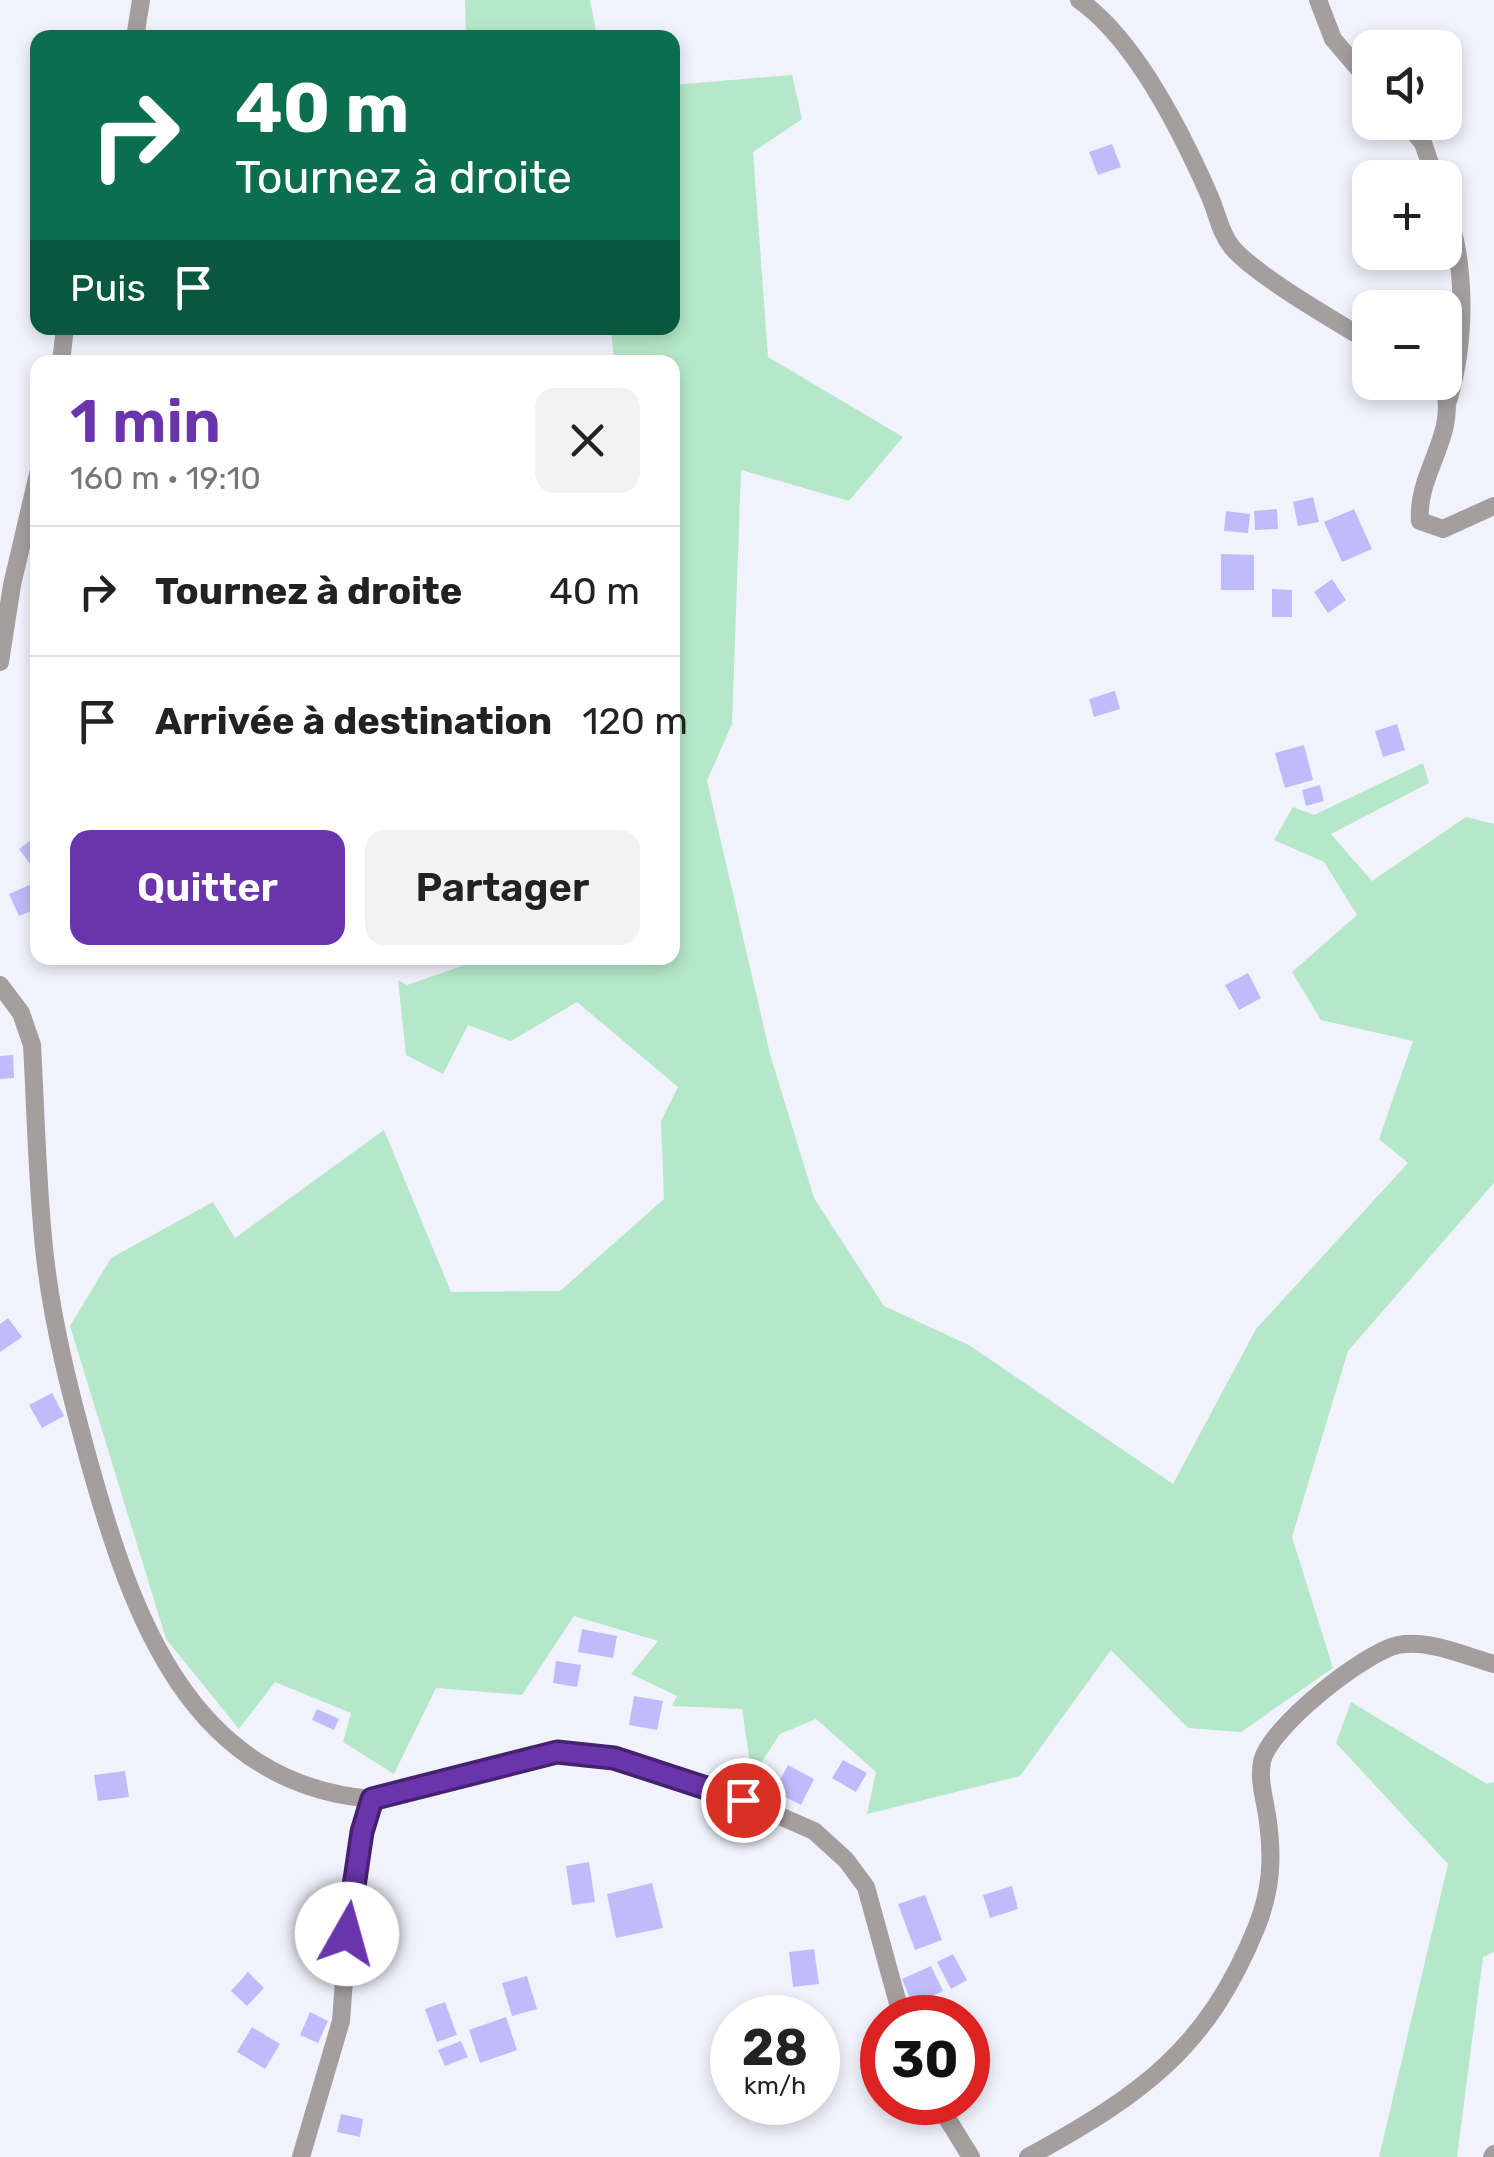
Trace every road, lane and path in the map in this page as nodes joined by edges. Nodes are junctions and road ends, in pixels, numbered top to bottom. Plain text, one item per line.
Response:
1 (140, 0) edge
2 (1078, 0) edge
3 (1318, 0) edge
4 (136, 30) edge
5 (1352, 61) edge
6 (1456, 270) edge
7 (1352, 331) edge
8 (1448, 402) joint
9 (1494, 506) edge
10 (30, 508) edge
11 (0, 662) edge
12 (0, 985) edge
13 (1494, 1664) edge
14 (341, 1796) junction
15 (372, 1799) junction
16 (362, 1832) junction
17 (896, 1995) edge
18 (951, 2125) edge
19 (301, 2157) edge
20 (970, 2157) edge
21 (1028, 2157) edge

1 - 4 street
2 - 7 street
3 - 5 street
6 - 8 street
8 - 9 street
10 - 11 street
12 - 14 street
13 - 21 street
14 - 15 street
14 - 16 street
15 - 16 street
15 - 17 street
16 - 19 street
18 - 20 street

